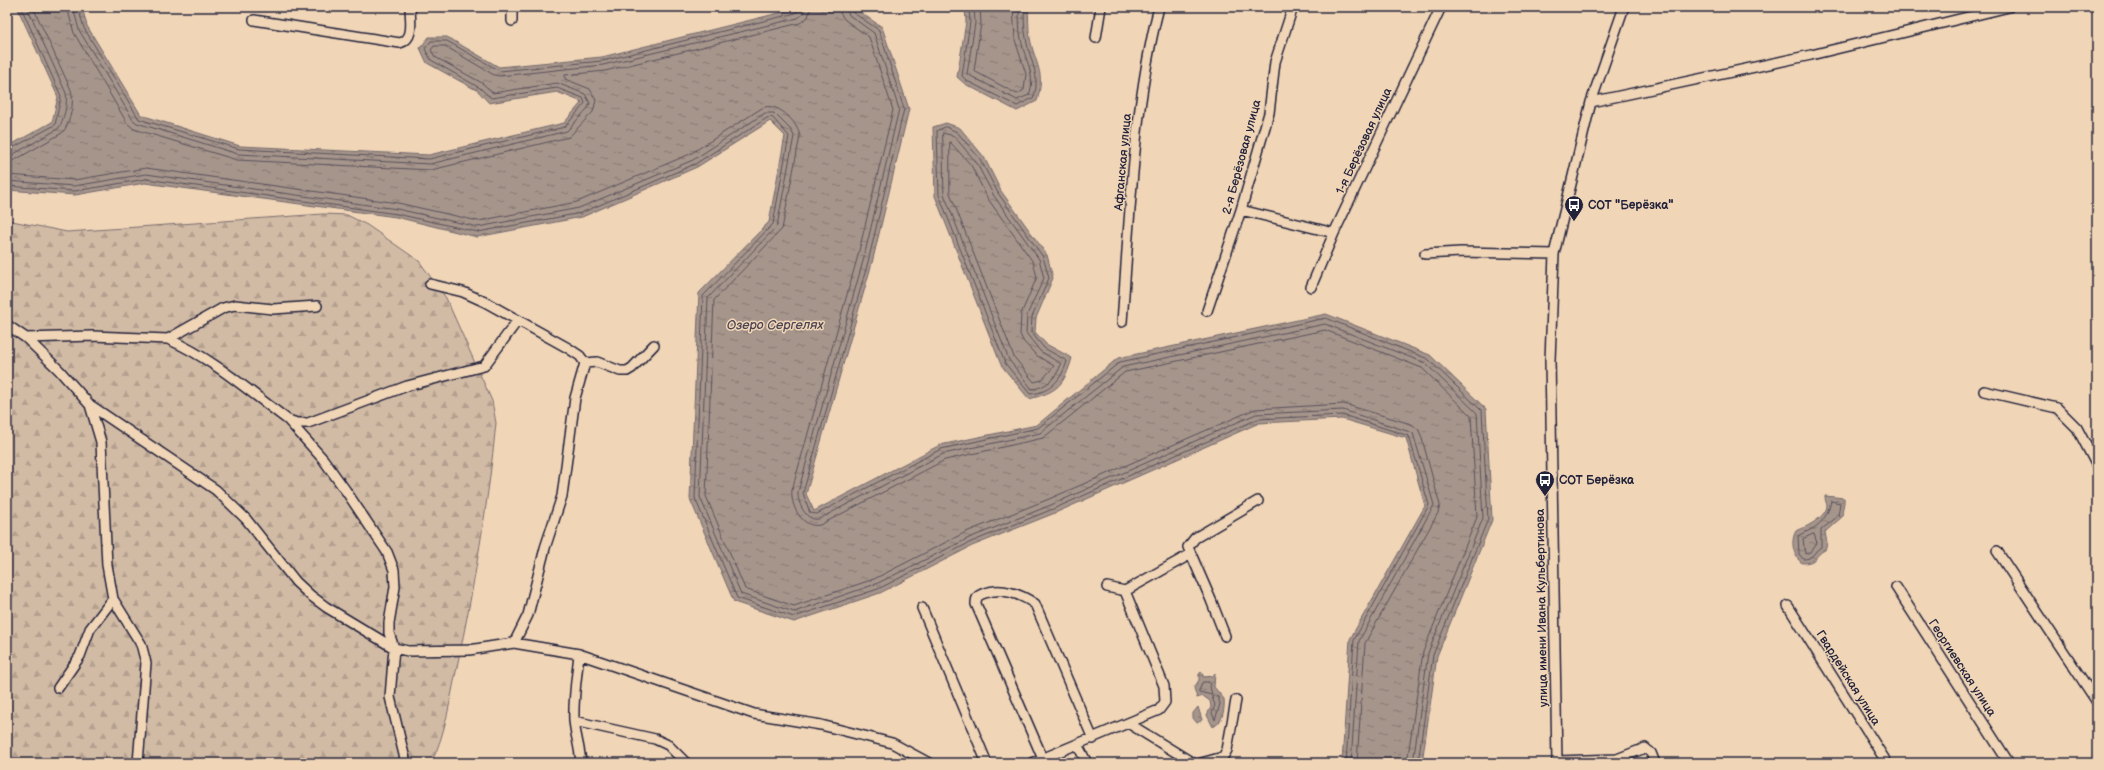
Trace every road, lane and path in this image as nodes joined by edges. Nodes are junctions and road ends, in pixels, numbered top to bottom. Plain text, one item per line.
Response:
1 (410, 7) edge
2 (512, 7) edge
3 (1101, 7) edge
4 (1159, 7) edge
5 (1293, 7) edge
6 (1441, 7) edge
7 (1624, 7) edge
8 (2009, 7) edge
9 (254, 20) dead end
10 (512, 21) dead end
11 (1096, 38) dead end
12 (1591, 102) junction
13 (1241, 210) junction
14 (1334, 233) junction
15 (1425, 254) dead end
16 (1554, 254) junction
17 (430, 284) dead end
18 (1311, 286) dead end
19 (317, 306) dead end
20 (1208, 311) dead end
21 (518, 320) junction
22 (1122, 322) dead end
23 (7, 324) edge
24 (26, 338) junction
25 (168, 339) junction
26 (654, 344) dead end
27 (585, 363) junction
28 (1984, 390) dead end
29 (90, 405) junction
30 (288, 420) junction
31 (2097, 466) edge
32 (1258, 501) dead end
33 (1997, 551) dead end
34 (1191, 554) junction
35 (1107, 587) dead end
36 (1896, 587) dead end
37 (1125, 591) junction
38 (113, 599) junction
39 (1788, 606) dead end
40 (922, 608) dead end
41 (1225, 636) dead end
42 (514, 642) junction
43 (394, 648) junction
44 (579, 654) junction
45 (58, 688) dead end
46 (1236, 700) dead end
47 (2097, 702) edge
48 (574, 721) junction
49 (1128, 723) junction
50 (1093, 739) junction
51 (1077, 744) junction
52 (1043, 759) junction
53 (927, 762) edge
54 (1557, 762) edge
55 (138, 763) edge
56 (406, 763) edge
57 (581, 763) edge
58 (686, 763) edge
59 (987, 763) edge
60 (1032, 763) edge
61 (1086, 763) edge
62 (1194, 763) edge
63 (1201, 763) edge
64 (1655, 763) edge
65 (1887, 763) edge
66 (2009, 763) edge

1 - 9 street
2 - 10 street
3 - 11 street
4 - 22 street, Афганская улица
5 - 13 street, 2-я Берёзовая улица
6 - 14 street, 1-я Берёзовая улица
7 - 12 street, улица имени Ивана Кульбертинова
8 - 12 street
12 - 16 street, улица имени Ивана Кульбертинова
13 - 14 street
13 - 20 street, 2-я Берёзовая улица
14 - 18 street, 1-я Берёзовая улица
15 - 16 street
16 - 54 street, улица имени Ивана Кульбертинова
17 - 21 street
19 - 25 street
21 - 27 street
21 - 30 street
23 - 24 street
24 - 25 street
24 - 29 street
25 - 30 street
26 - 27 street
27 - 42 street
28 - 31 street
29 - 38 street
29 - 43 street
30 - 43 street
32 - 34 street
33 - 47 street
34 - 37 street
34 - 41 street
35 - 37 street
36 - 66 street, Георгиевская улица
37 - 49 street
38 - 45 street
38 - 55 street
39 - 65 street, Гвардейская улица
40 - 59 street
42 - 43 street
42 - 44 street
43 - 56 street
44 - 48 street
44 - 53 street
46 - 63 street
48 - 57 street
48 - 58 street
49 - 50 street
49 - 62 street
50 - 51 street
50 - 52 street
51 - 52 street
51 - 61 street
52 - 60 street
54 - 64 street

